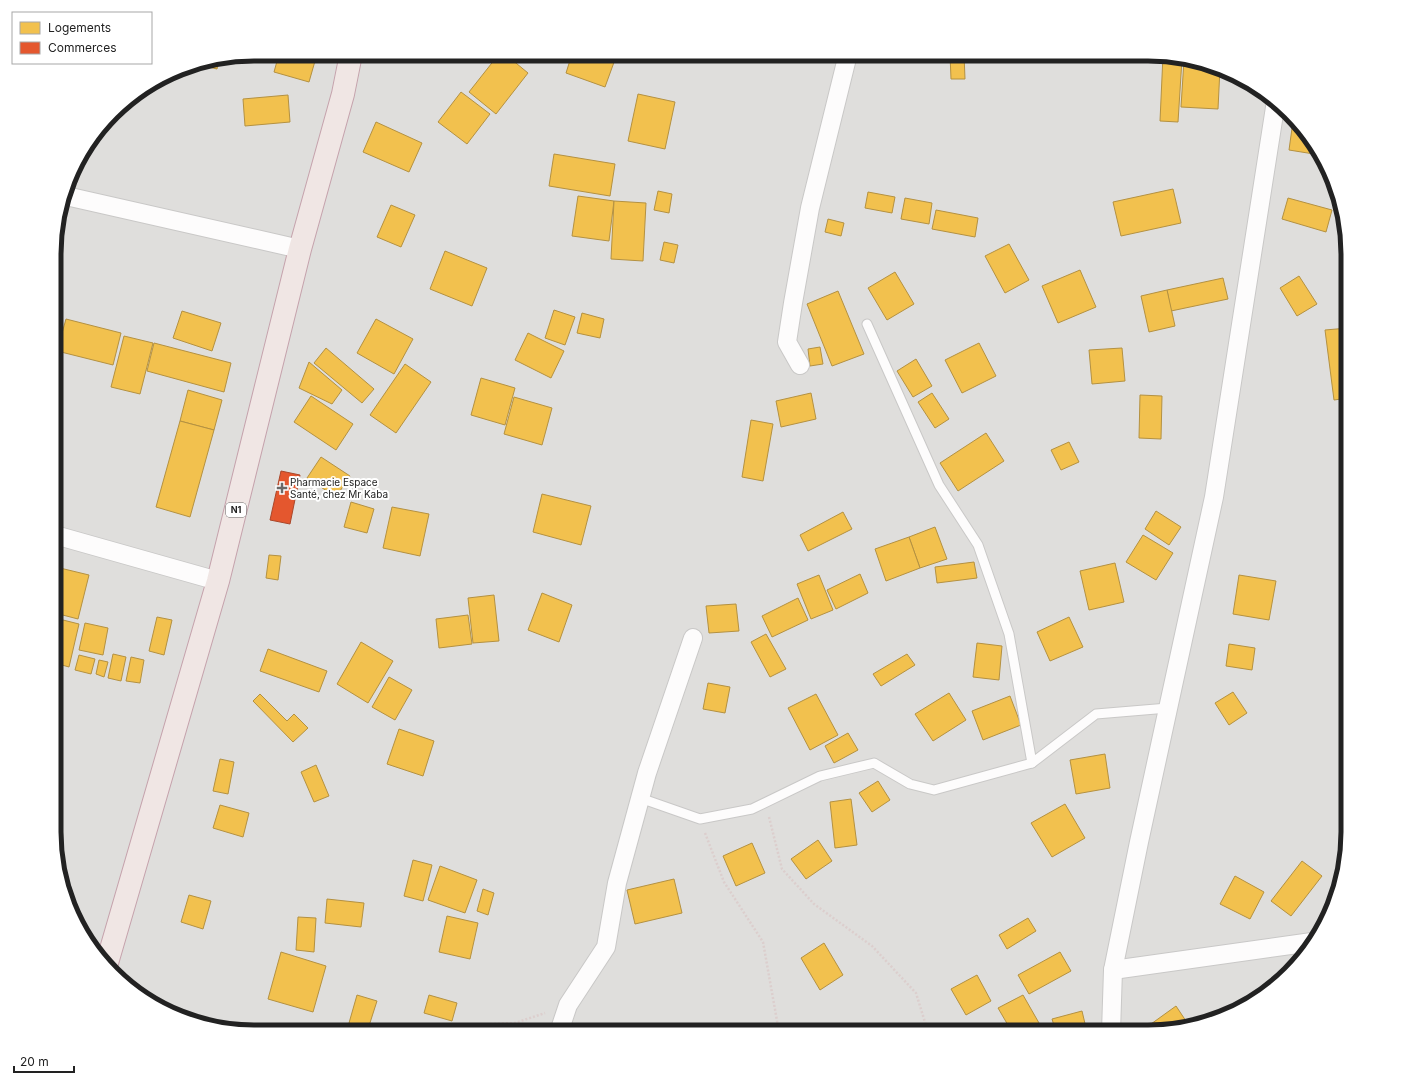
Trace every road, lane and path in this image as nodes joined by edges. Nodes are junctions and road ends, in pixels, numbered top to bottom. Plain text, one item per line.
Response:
1 (350, 61) edge
2 (846, 61) edge
3 (1275, 109) edge
4 (70, 197) edge
5 (300, 249) junction
6 (866, 324) dead end
7 (800, 365) dead end
8 (61, 537) edge
9 (218, 581) junction
10 (693, 638) dead end
11 (1168, 708) junction
12 (1032, 763) junction
13 (640, 798) junction
14 (765, 802) junction
15 (700, 819) junction
16 (1306, 943) edge
17 (108, 958) edge
18 (1113, 970) junction
19 (568, 1005) junction
20 (485, 1025) edge
21 (561, 1025) edge
22 (778, 1025) edge
23 (926, 1025) edge
24 (1111, 1025) edge

1 - 5 highway, N1
2 - 7 street
3 - 11 street
4 - 5 street
5 - 9 highway, N1
6 - 12 lane
8 - 9 street
9 - 17 highway, N1
10 - 13 street
11 - 12 lane
11 - 18 street
12 - 14 lane
13 - 15 lane
13 - 19 street
14 - 15 lane
14 - 23 path
15 - 22 path
16 - 18 street
18 - 24 street
19 - 20 path
19 - 21 street

